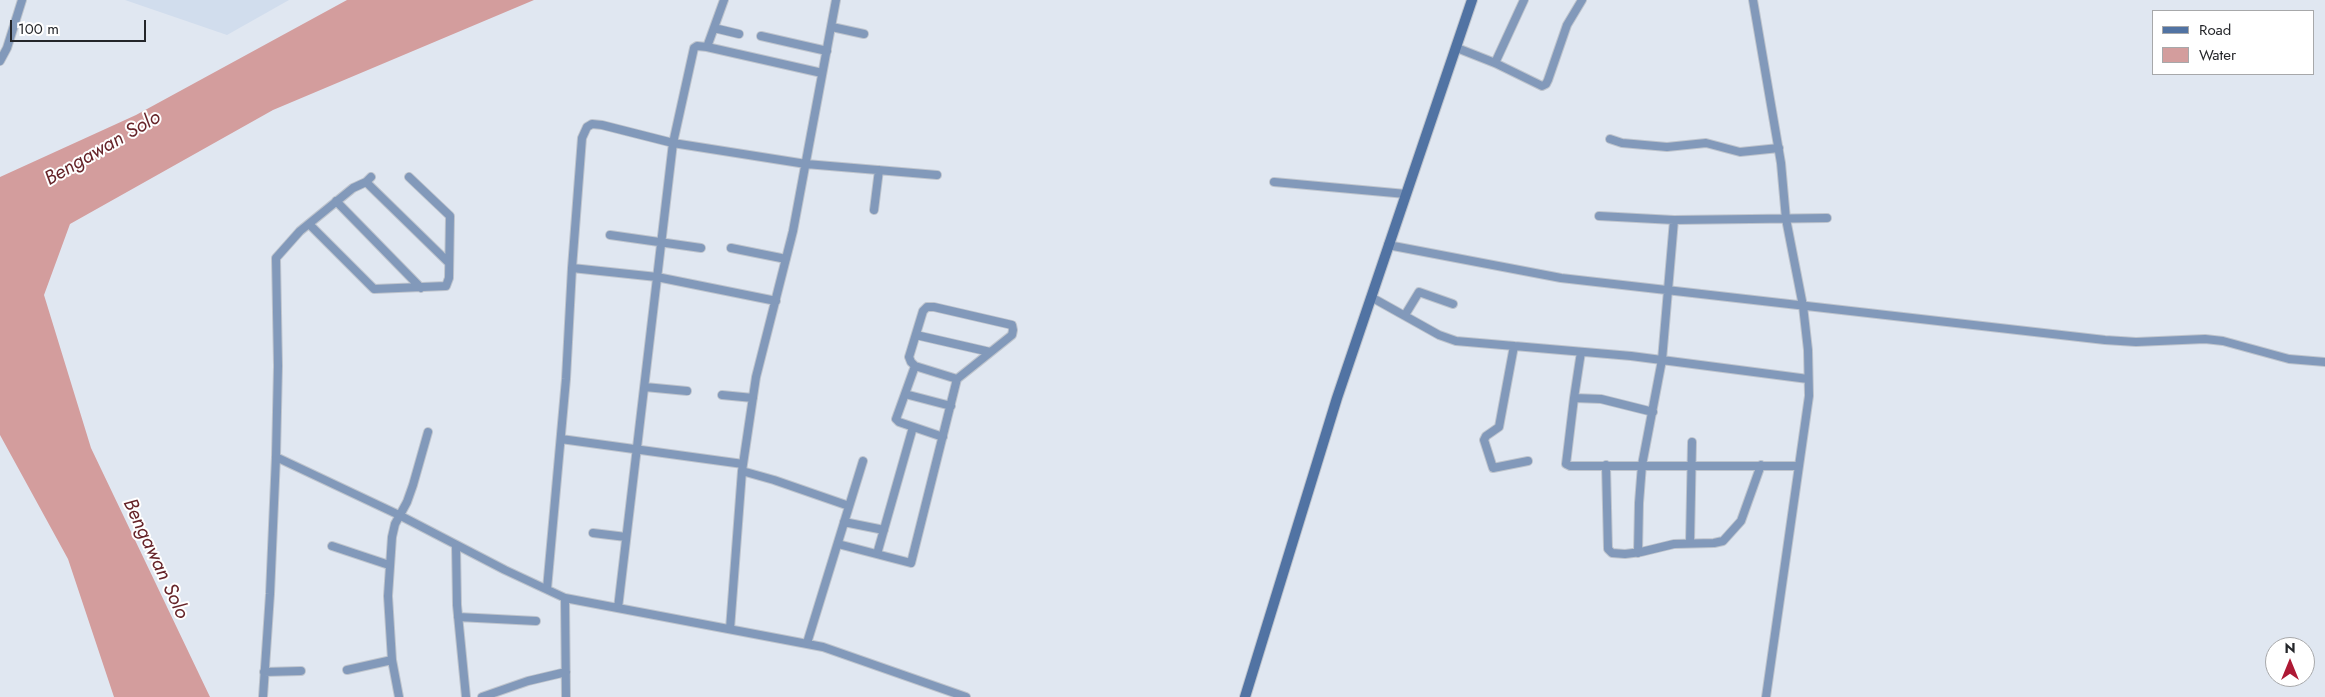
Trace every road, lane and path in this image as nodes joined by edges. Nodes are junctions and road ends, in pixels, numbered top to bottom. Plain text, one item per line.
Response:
1 (22, 0) edge
2 (724, 0) edge
3 (836, 0) edge
4 (1472, 0) edge
5 (1524, 0) edge
6 (1582, 0) edge
7 (1753, 0) edge
8 (832, 26) junction
9 (714, 28) junction
10 (739, 34) dead end
11 (864, 34) dead end
12 (761, 36) dead end
13 (707, 48) junction
14 (1457, 48) junction
15 (827, 51) junction
16 (0, 61) edge
17 (1495, 63) junction
18 (822, 73) junction
19 (1610, 139) dead end
20 (673, 143) junction
21 (1779, 148) junction
22 (806, 164) junction
23 (879, 170) junction
24 (937, 175) dead end
25 (409, 177) dead end
26 (1274, 182) dead end
27 (1406, 194) junction
28 (336, 201) junction
29 (874, 210) dead end
30 (1599, 216) dead end
31 (1827, 218) dead end
32 (1786, 219) junction
33 (1674, 220) junction
34 (309, 224) junction
35 (610, 235) dead end
36 (660, 243) junction
37 (1388, 245) junction
38 (701, 248) dead end
39 (731, 248) dead end
40 (786, 259) junction
41 (449, 263) junction
42 (572, 268) junction
43 (657, 277) junction
44 (421, 288) junction
45 (1669, 290) junction
46 (1371, 297) junction
47 (776, 300) junction
48 (1454, 304) dead end
49 (1803, 306) junction
50 (1405, 314) junction
51 (916, 335) junction
52 (1514, 346) junction
53 (990, 352) junction
54 (1582, 352) junction
55 (1662, 360) junction
56 (2325, 362) edge
57 (915, 366) junction
58 (957, 379) junction
59 (1808, 379) junction
60 (645, 387) junction
61 (686, 391) dead end
62 (905, 394) junction
63 (722, 395) dead end
64 (752, 398) junction
65 (1574, 398) junction
66 (950, 406) junction
67 (1653, 412) junction
68 (913, 427) junction
69 (428, 432) dead end
70 (943, 437) junction
71 (561, 439) junction
72 (1692, 442) dead end
73 (636, 450) junction
74 (276, 457) junction
75 (863, 461) dead end
76 (1528, 461) dead end
77 (1692, 464) junction
78 (1606, 465) junction
79 (1642, 465) junction
80 (1761, 466) junction
81 (1800, 466) junction
82 (742, 468) junction
83 (849, 506) junction
84 (399, 515) junction
85 (844, 522) junction
86 (884, 530) junction
87 (594, 533) dead end
88 (626, 536) junction
89 (1690, 542) junction
90 (838, 544) junction
91 (456, 545) junction
92 (332, 546) dead end
93 (1638, 553) junction
94 (877, 554) junction
95 (389, 565) junction
96 (548, 589) junction
97 (565, 598) junction
98 (618, 608) junction
99 (458, 617) junction
100 (536, 621) dead end
101 (730, 629) junction
102 (807, 643) junction
103 (392, 660) junction
104 (347, 670) dead end
105 (301, 671) dead end
106 (264, 672) junction
107 (566, 672) junction
108 (263, 697) edge
109 (399, 697) edge
110 (466, 697) edge
111 (482, 697) edge
112 (566, 697) edge
113 (966, 697) edge
114 (1245, 697) edge
115 (1766, 697) edge

1 - 16 street
2 - 9 street
3 - 8 street
4 - 14 street
5 - 17 street
6 - 17 street
7 - 21 street
8 - 11 street
8 - 15 street
9 - 10 street
9 - 13 street
12 - 15 street
13 - 18 street
13 - 20 street
14 - 17 street
14 - 27 street
15 - 18 street
18 - 22 street
19 - 21 street
20 - 22 street
20 - 36 street
20 - 42 street
21 - 32 street
22 - 23 street
22 - 40 street
23 - 24 street
23 - 29 street
25 - 41 street
26 - 27 street
27 - 37 street
28 - 34 street
28 - 41 street
28 - 44 street
30 - 33 street
31 - 32 street
32 - 33 street
32 - 49 street
33 - 45 street
34 - 44 street
34 - 74 street
35 - 36 street
36 - 38 street
36 - 43 street
37 - 45 street
37 - 46 street
39 - 40 street
40 - 47 street
41 - 44 street
42 - 43 street
42 - 71 street
43 - 47 street
43 - 60 street
45 - 49 street
45 - 55 street
46 - 50 street
46 - 114 street
47 - 64 street
48 - 50 street
49 - 56 street
49 - 59 street
50 - 52 street
51 - 53 street
51 - 53 street
51 - 57 street
52 - 54 street
52 - 76 street
53 - 58 street
54 - 55 street
54 - 65 street
55 - 59 street
55 - 67 street
57 - 58 street
57 - 62 street
58 - 66 street
59 - 81 street
60 - 61 street
60 - 73 street
62 - 66 street
62 - 68 street
63 - 64 street
64 - 82 street
65 - 67 street
65 - 78 street
66 - 70 street
67 - 79 street
68 - 70 street
68 - 86 street
69 - 84 street
70 - 94 street
71 - 73 street
71 - 96 street
72 - 77 street
73 - 82 street
73 - 88 street
74 - 84 street
74 - 106 street
75 - 83 street
77 - 79 street
77 - 80 street
77 - 89 street
78 - 79 street
78 - 93 street
79 - 93 street
80 - 81 street
80 - 89 street
81 - 115 street
82 - 83 street
82 - 101 street
83 - 85 street
84 - 91 street
84 - 95 street
85 - 86 street
85 - 90 street
86 - 94 street
87 - 88 street
88 - 98 street
89 - 93 street
90 - 94 street
90 - 102 street
91 - 96 street
91 - 99 street
92 - 95 street
95 - 103 street
96 - 97 street
97 - 98 street
97 - 107 street
98 - 101 street
99 - 100 street
99 - 110 street
101 - 102 street
102 - 113 street
103 - 104 street
103 - 109 street
105 - 106 street
106 - 108 street
107 - 111 street
107 - 112 street

